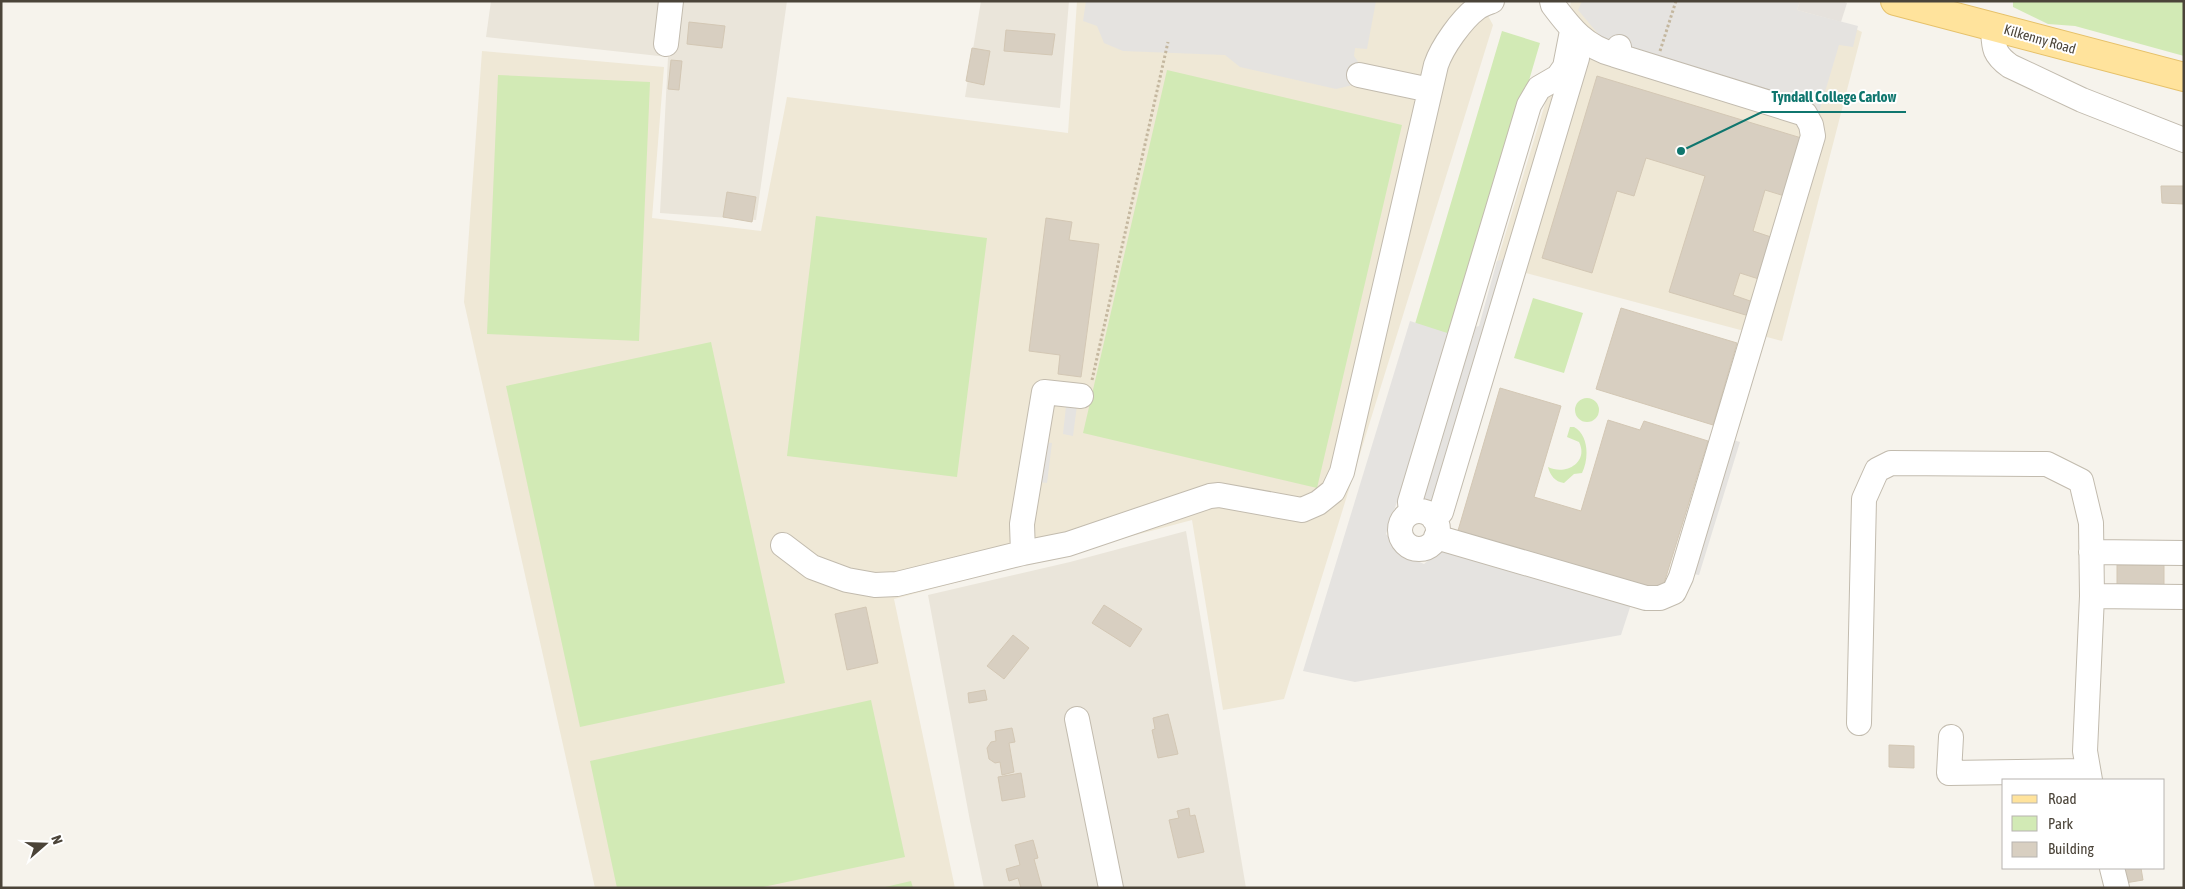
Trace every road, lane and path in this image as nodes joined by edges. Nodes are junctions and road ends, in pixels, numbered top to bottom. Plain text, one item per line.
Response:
1 (671, 1) edge
2 (1676, 1) edge
3 (1895, 1) edge
4 (1482, 3) edge
5 (1549, 3) edge
6 (1993, 26) junction
7 (1572, 31) junction
8 (1168, 42) dead end
9 (666, 44) dead end
10 (1655, 68) junction
11 (1359, 75) dead end
12 (2184, 77) edge
13 (1430, 90) junction
14 (2184, 140) edge
15 (1081, 396) joint
16 (1417, 541) junction
17 (783, 545) dead end
18 (2092, 552) junction
19 (1023, 553) junction
20 (2184, 553) edge
21 (2092, 596) junction
22 (2184, 597) edge
23 (1077, 719) dead end
24 (1860, 724) dead end
25 (1951, 737) dead end
26 (2089, 776) edge
27 (2101, 869) edge
28 (2112, 869) edge
29 (1111, 888) edge
30 (2106, 888) edge
31 (2117, 888) edge

1 - 9 street
2 - 10 path
3 - 6 main road, Kilkenny Road
4 - 13 street
5 - 7 street
6 - 12 main road, Kilkenny Road
6 - 14 street
7 - 10 street
7 - 16 street
7 - 16 street
8 - 15 path
10 - 16 street
11 - 13 street
13 - 19 street
15 - 19 street
17 - 19 street
18 - 20 street
18 - 21 street
18 - 24 street
21 - 22 street
21 - 26 street
23 - 29 street
25 - 26 street
27 - 30 street
28 - 31 street

